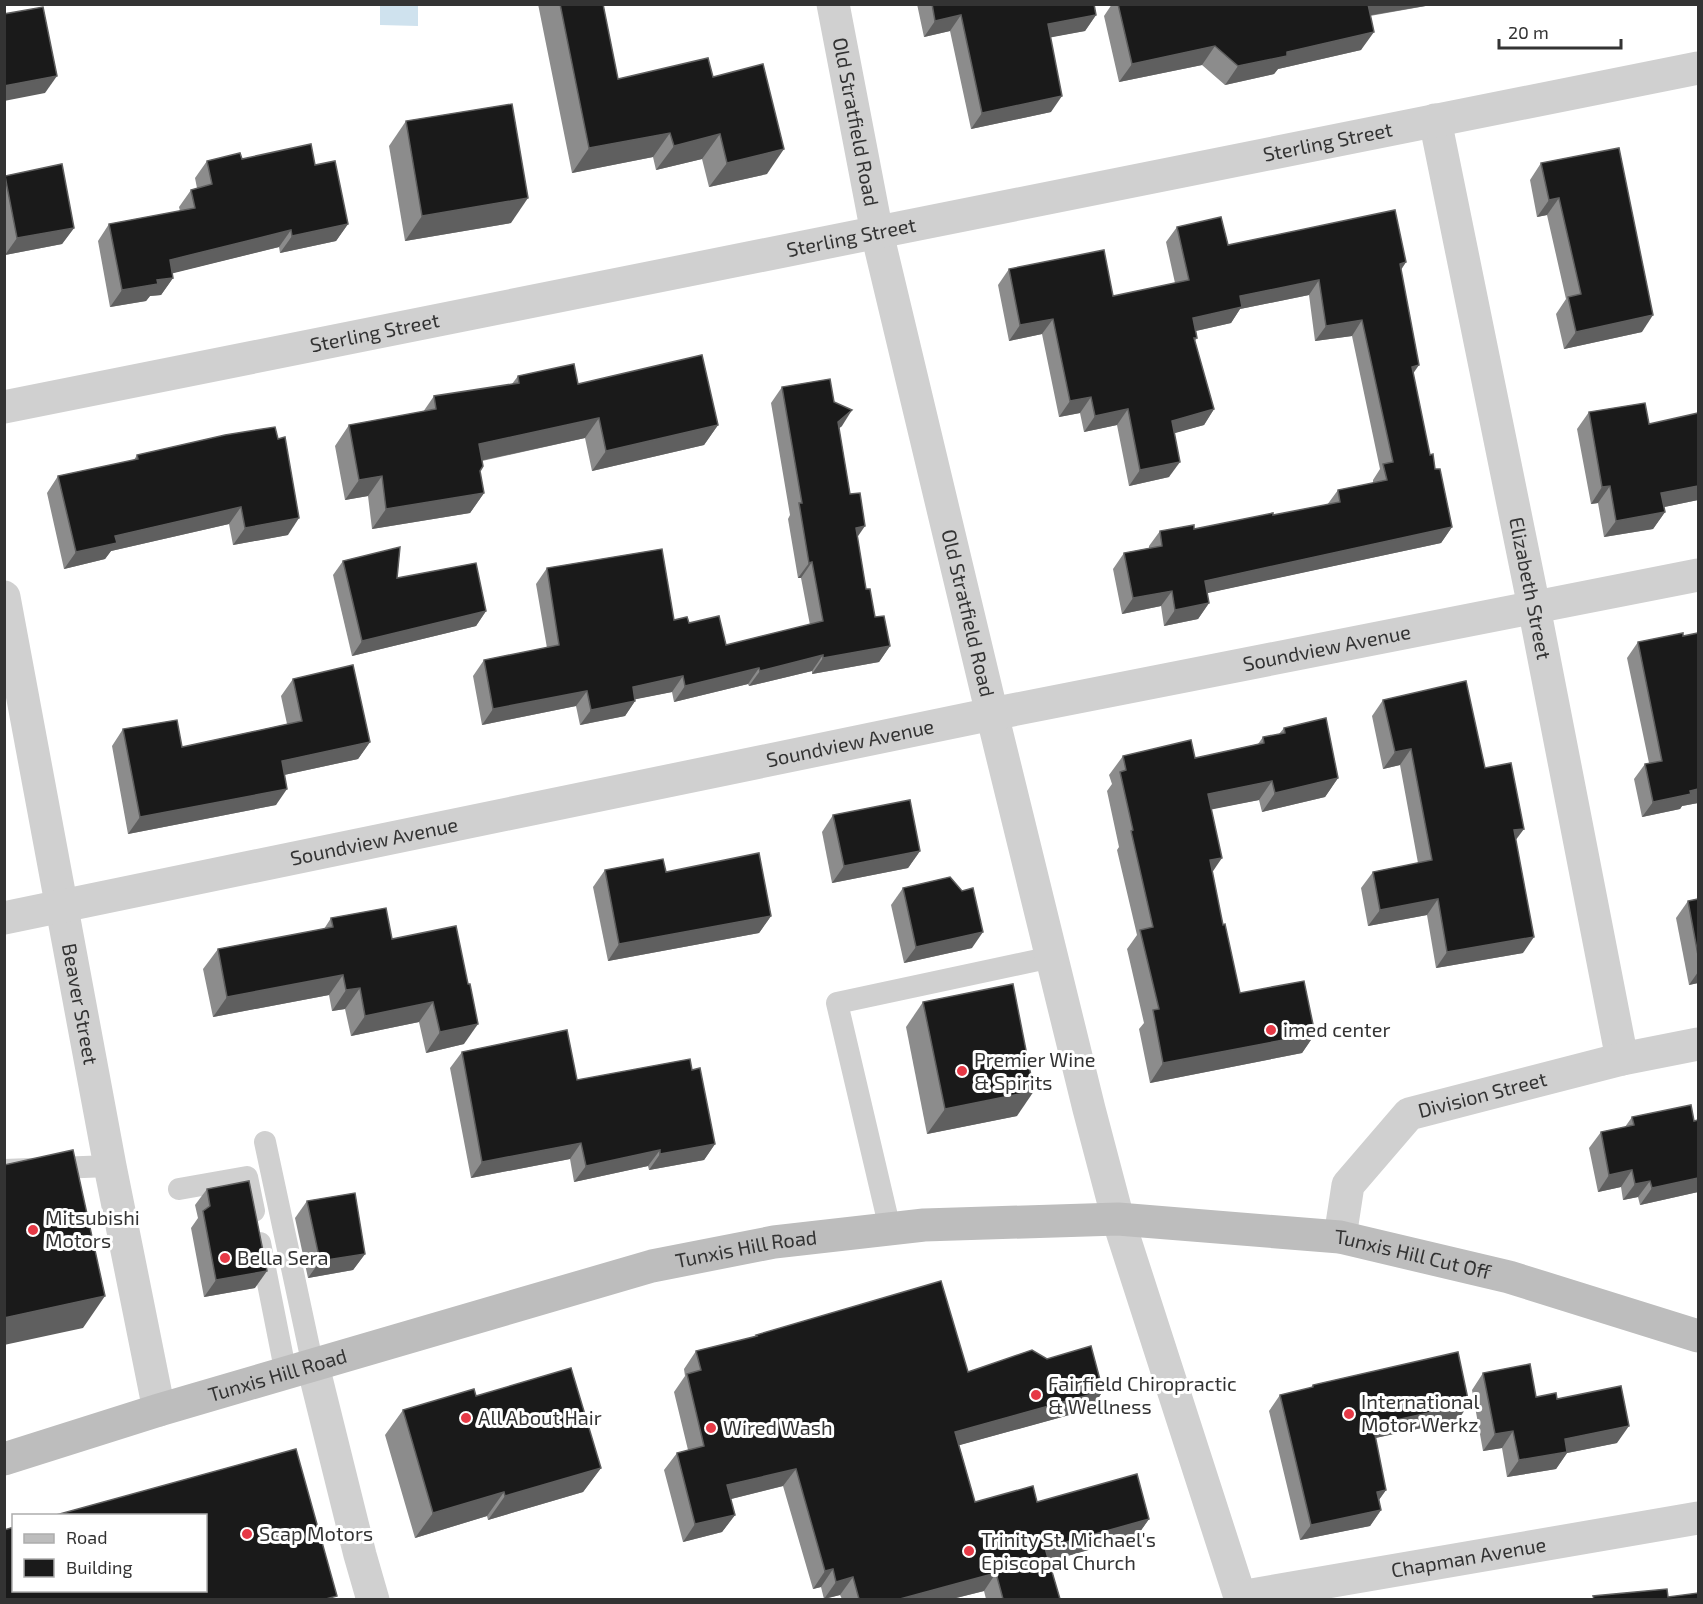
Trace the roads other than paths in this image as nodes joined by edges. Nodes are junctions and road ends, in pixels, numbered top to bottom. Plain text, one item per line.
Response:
1 (833, 4) edge
2 (1698, 68) edge
3 (1435, 120) junction
4 (877, 232) junction
5 (4, 407) edge
6 (1698, 575) edge
7 (4, 597) edge
8 (1534, 607) junction
9 (992, 714) junction
10 (62, 906) junction
11 (4, 918) edge
12 (1052, 957) junction
13 (1698, 1044) edge
14 (1622, 1059) junction
15 (265, 1142) dead end
16 (110, 1166) junction
17 (4, 1170) edge
18 (179, 1189) dead end
19 (1118, 1219) junction
20 (890, 1229) junction
21 (1340, 1237) junction
22 (1698, 1336) edge
23 (299, 1370) junction
24 (159, 1410) junction
25 (4, 1459) edge
26 (1698, 1518) edge
27 (1240, 1598) edge
28 (373, 1599) edge

1 - 4 street, Old Stratfield Road
2 - 3 street, Sterling Street
3 - 4 street, Sterling Street
3 - 8 street, Elizabeth Street
4 - 5 street, Sterling Street
4 - 9 street, Old Stratfield Road
6 - 8 street, Soundview Avenue
7 - 10 street, Beaver Street
8 - 9 street, Soundview Avenue
8 - 14 street, Elizabeth Street
9 - 10 street, Soundview Avenue
9 - 12 street, Old Stratfield Road
10 - 11 street, Soundview Avenue
10 - 16 street, Beaver Street
12 - 19 street, Old Stratfield Road
12 - 20 lane
13 - 14 street, Division Street
14 - 21 street, Division Street
15 - 23 lane
16 - 17 lane
16 - 24 street, Beaver Street
18 - 23 lane
19 - 20 main road, Tunxis Hill Road
19 - 21 main road, Tunxis Hill Cut Off
19 - 27 street
20 - 23 main road, Tunxis Hill Road
21 - 22 main road, Tunxis Hill Cut Off
23 - 24 main road, Tunxis Hill Road
23 - 28 street
24 - 25 main road, Tunxis Hill Road
26 - 27 street, Chapman Avenue

